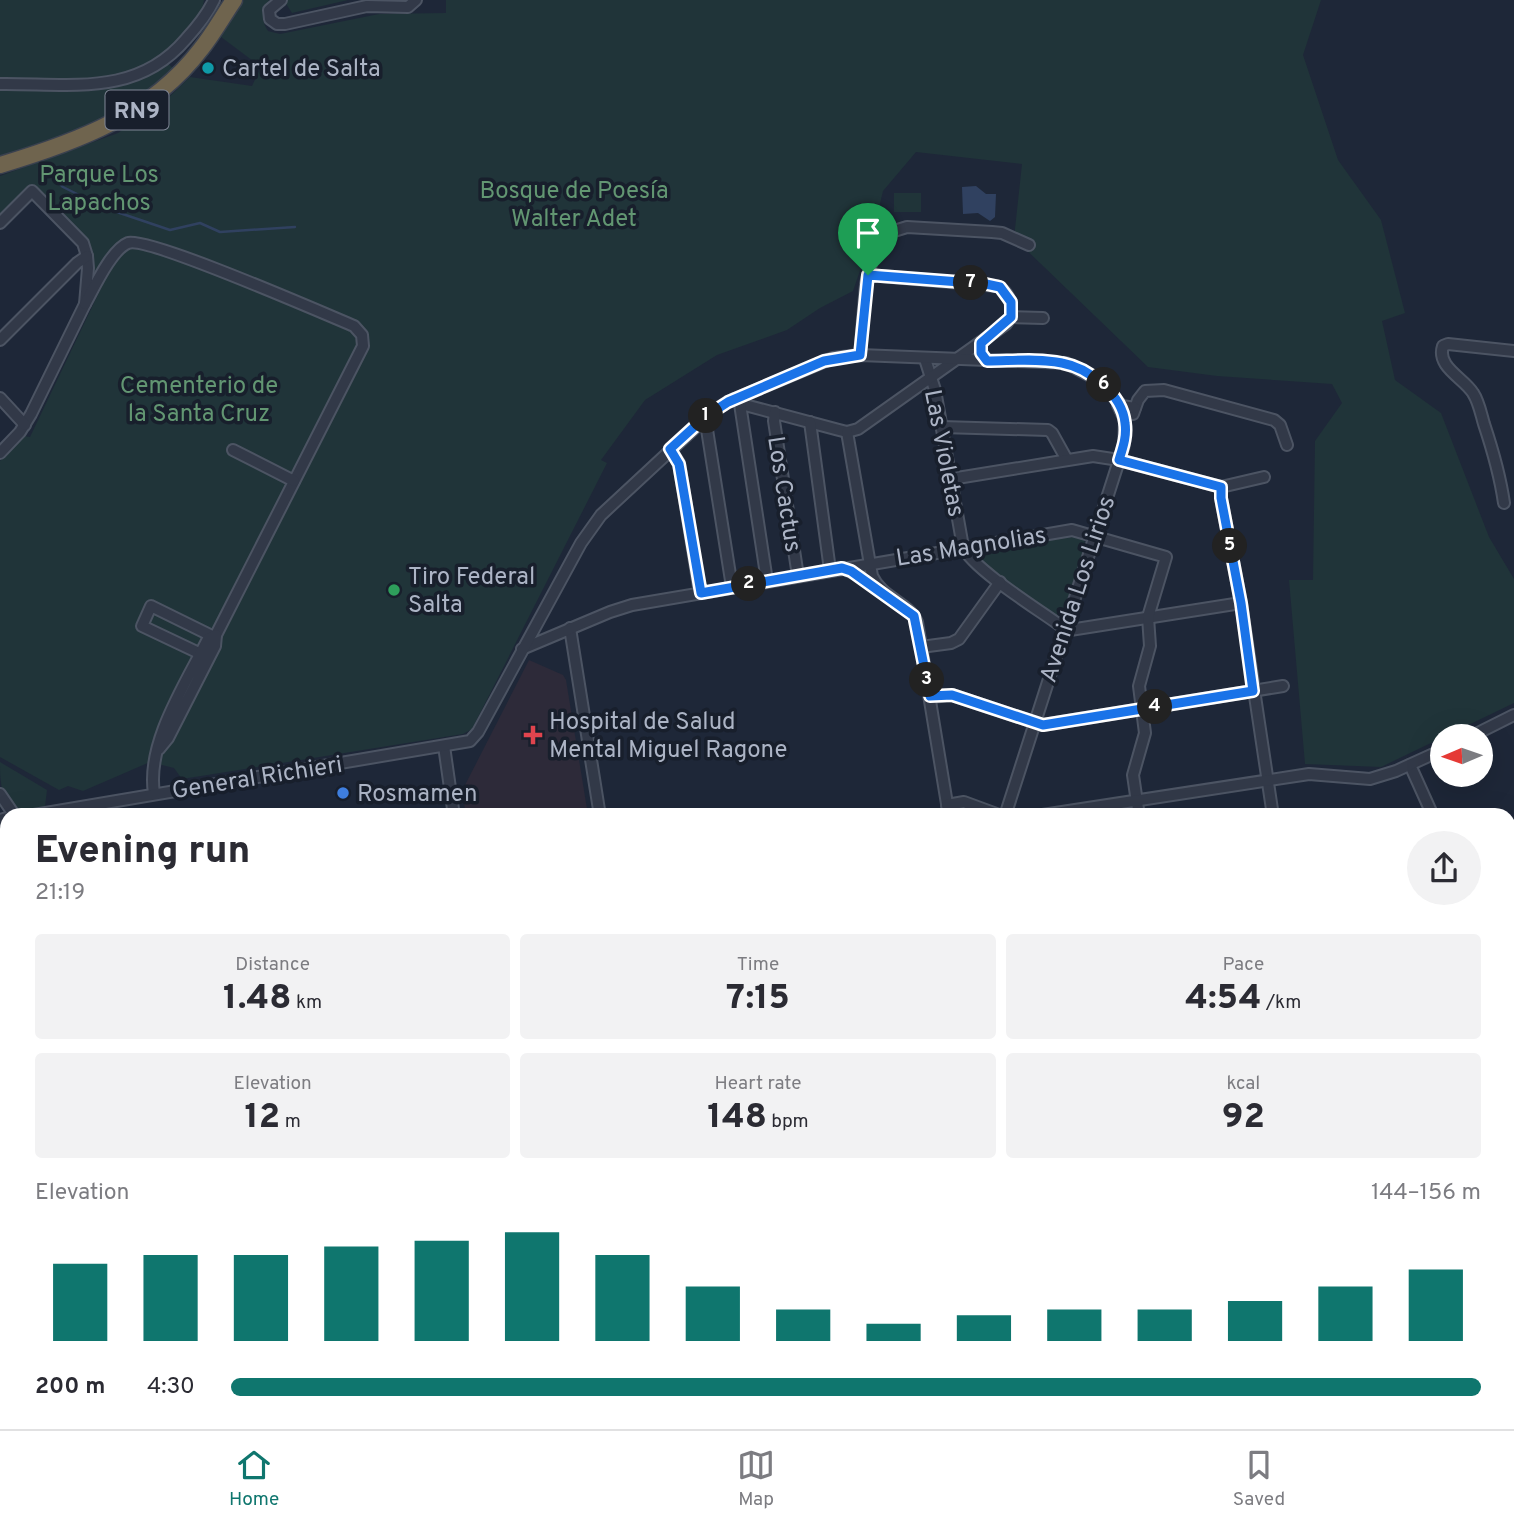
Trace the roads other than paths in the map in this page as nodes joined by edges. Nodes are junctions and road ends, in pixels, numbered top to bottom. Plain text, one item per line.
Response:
1 (214, 0) edge
2 (234, 0) edge
3 (281, 0) edge
4 (416, 0) edge
5 (368, 3) edge
6 (0, 85) edge
7 (0, 165) edge
8 (0, 223) edge
9 (1029, 245) dead end
10 (88, 256) junction
11 (868, 275) junction
12 (85, 304) junction
13 (1011, 317) junction
14 (1043, 318) dead end
15 (0, 340) edge
16 (981, 343) junction
17 (1514, 351) edge
18 (860, 355) junction
19 (925, 359) junction
20 (958, 360) junction
21 (987, 361) junction
22 (930, 376) junction
23 (0, 398) edge
24 (737, 402) junction
25 (1117, 402) junction
26 (1135, 408) junction
27 (775, 412) junction
28 (705, 417) junction
29 (810, 422) junction
30 (25, 425) junction
31 (942, 427) junction
32 (847, 432) junction
33 (1125, 437) junction
34 (1287, 445) dead end
35 (670, 449) junction
36 (233, 450) dead end
37 (0, 453) edge
38 (1067, 460) junction
39 (1119, 460) junction
40 (1500, 475) junction
41 (1514, 475) edge
42 (1265, 477) dead end
43 (951, 479) junction
44 (294, 481) junction
45 (1221, 487) junction
46 (1504, 503) dead end
47 (1095, 535) junction
48 (963, 547) junction
49 (868, 563) junction
50 (842, 568) junction
51 (830, 570) junction
52 (798, 576) junction
53 (767, 581) junction
54 (1000, 582) junction
55 (733, 587) junction
56 (879, 590) junction
57 (701, 593) junction
58 (1241, 603) junction
59 (1148, 618) junction
60 (570, 628) junction
61 (1065, 628) junction
62 (214, 635) junction
63 (921, 647) junction
64 (522, 649) junction
65 (201, 654) junction
66 (1283, 686) dead end
67 (1253, 691) junction
68 (930, 696) junction
69 (1142, 710) junction
70 (1514, 715) edge
71 (1034, 723) junction
72 (1493, 726) edge
73 (444, 746) junction
74 (159, 749) junction
75 (1430, 756) edge
76 (1410, 765) junction
77 (1267, 780) junction
78 (154, 793) junction
79 (1137, 800) junction
80 (72, 808) edge
81 (453, 808) edge
82 (599, 808) edge
83 (948, 808) edge
84 (952, 808) edge
85 (981, 808) edge
86 (1007, 808) edge
87 (1086, 808) edge
88 (1138, 808) edge
89 (1272, 808) edge
90 (1429, 808) edge

1 - 6 street
2 - 7 highway, RN9
3 - 5 street
4 - 5 street
8 - 10 street
9 - 11 street
10 - 12 street
10 - 15 street
11 - 13 street
11 - 18 street
12 - 30 street
12 - 44 street
13 - 14 street
13 - 16 street
16 - 20 street
16 - 21 street
17 - 40 street
18 - 19 street, General Richieri
18 - 24 street, General Richieri
19 - 20 street, General Richieri
19 - 22 street, Las Violetas
20 - 21 street, General Richieri
20 - 22 street
21 - 25 street, General Richieri
22 - 31 street, Las Violetas
22 - 32 street
23 - 30 street
24 - 27 street
24 - 28 street, General Richieri
24 - 53 street
25 - 26 street
25 - 33 street, Avenida Los Lirios
26 - 33 street
26 - 34 street
27 - 29 street
27 - 52 street, Los Cactus
28 - 35 street, General Richieri
28 - 55 street
29 - 32 street
29 - 51 street
30 - 37 street
31 - 38 street
31 - 43 street, Las Violetas
32 - 49 street
33 - 39 street, Avenida Los Lirios
35 - 57 street
35 - 64 street, General Richieri
36 - 44 street
38 - 39 street
38 - 43 street
39 - 45 street
39 - 47 street, Avenida Los Lirios
40 - 41 street
40 - 46 street
42 - 45 street
43 - 48 street, Las Violetas
44 - 62 street
45 - 58 street
47 - 48 street, Las Magnolias
47 - 59 street, Las Magnolias
47 - 61 street, Avenida Los Lirios
48 - 49 street, Las Magnolias
48 - 54 street
49 - 50 street, Las Magnolias
49 - 56 street
50 - 51 street, Las Magnolias
50 - 56 street
51 - 52 street, Las Magnolias
52 - 53 street, Las Magnolias
53 - 55 street, Las Magnolias
54 - 61 street
54 - 63 street
55 - 57 street, Las Magnolias
56 - 63 street
57 - 60 street, Las Magnolias
58 - 59 street
58 - 67 street
59 - 61 street
59 - 69 street
60 - 64 street, Las Magnolias
60 - 82 street
61 - 71 street, Avenida Los Lirios
62 - 65 street
62 - 65 street
62 - 74 street
63 - 68 street
64 - 73 street, General Richieri
65 - 74 street
66 - 67 street
67 - 69 street
67 - 77 street
68 - 71 street
68 - 83 street
69 - 71 street
69 - 79 street
70 - 72 street
71 - 86 street, Avenida Los Lirios
73 - 78 street, General Richieri
73 - 81 street
74 - 78 street
75 - 76 street
76 - 77 street
76 - 90 street
77 - 79 street
77 - 89 street
78 - 80 street, General Richieri
79 - 87 street
79 - 88 street
84 - 85 street

